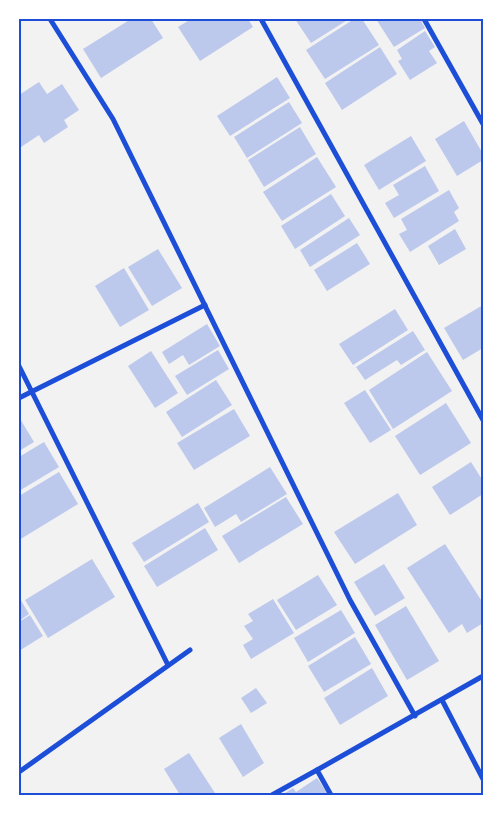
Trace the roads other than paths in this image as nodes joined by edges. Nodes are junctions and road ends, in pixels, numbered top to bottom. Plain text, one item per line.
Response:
1 (50, 19) edge
2 (261, 19) edge
3 (424, 19) edge
4 (483, 124) edge
5 (204, 305) junction
6 (19, 366) edge
7 (32, 391) junction
8 (19, 398) edge
9 (483, 420) edge
10 (190, 650) dead end
11 (168, 665) junction
12 (483, 676) edge
13 (442, 700) junction
14 (415, 716) junction
15 (317, 770) junction
16 (19, 772) edge
17 (483, 778) edge
18 (272, 795) edge
19 (331, 795) edge

1 - 5 street
2 - 9 street
3 - 4 street
5 - 7 street
5 - 14 street
6 - 7 street
7 - 8 street
7 - 11 street
10 - 11 street
11 - 16 street
12 - 13 street
13 - 14 street
13 - 17 street
14 - 15 street
15 - 18 street
15 - 19 street

